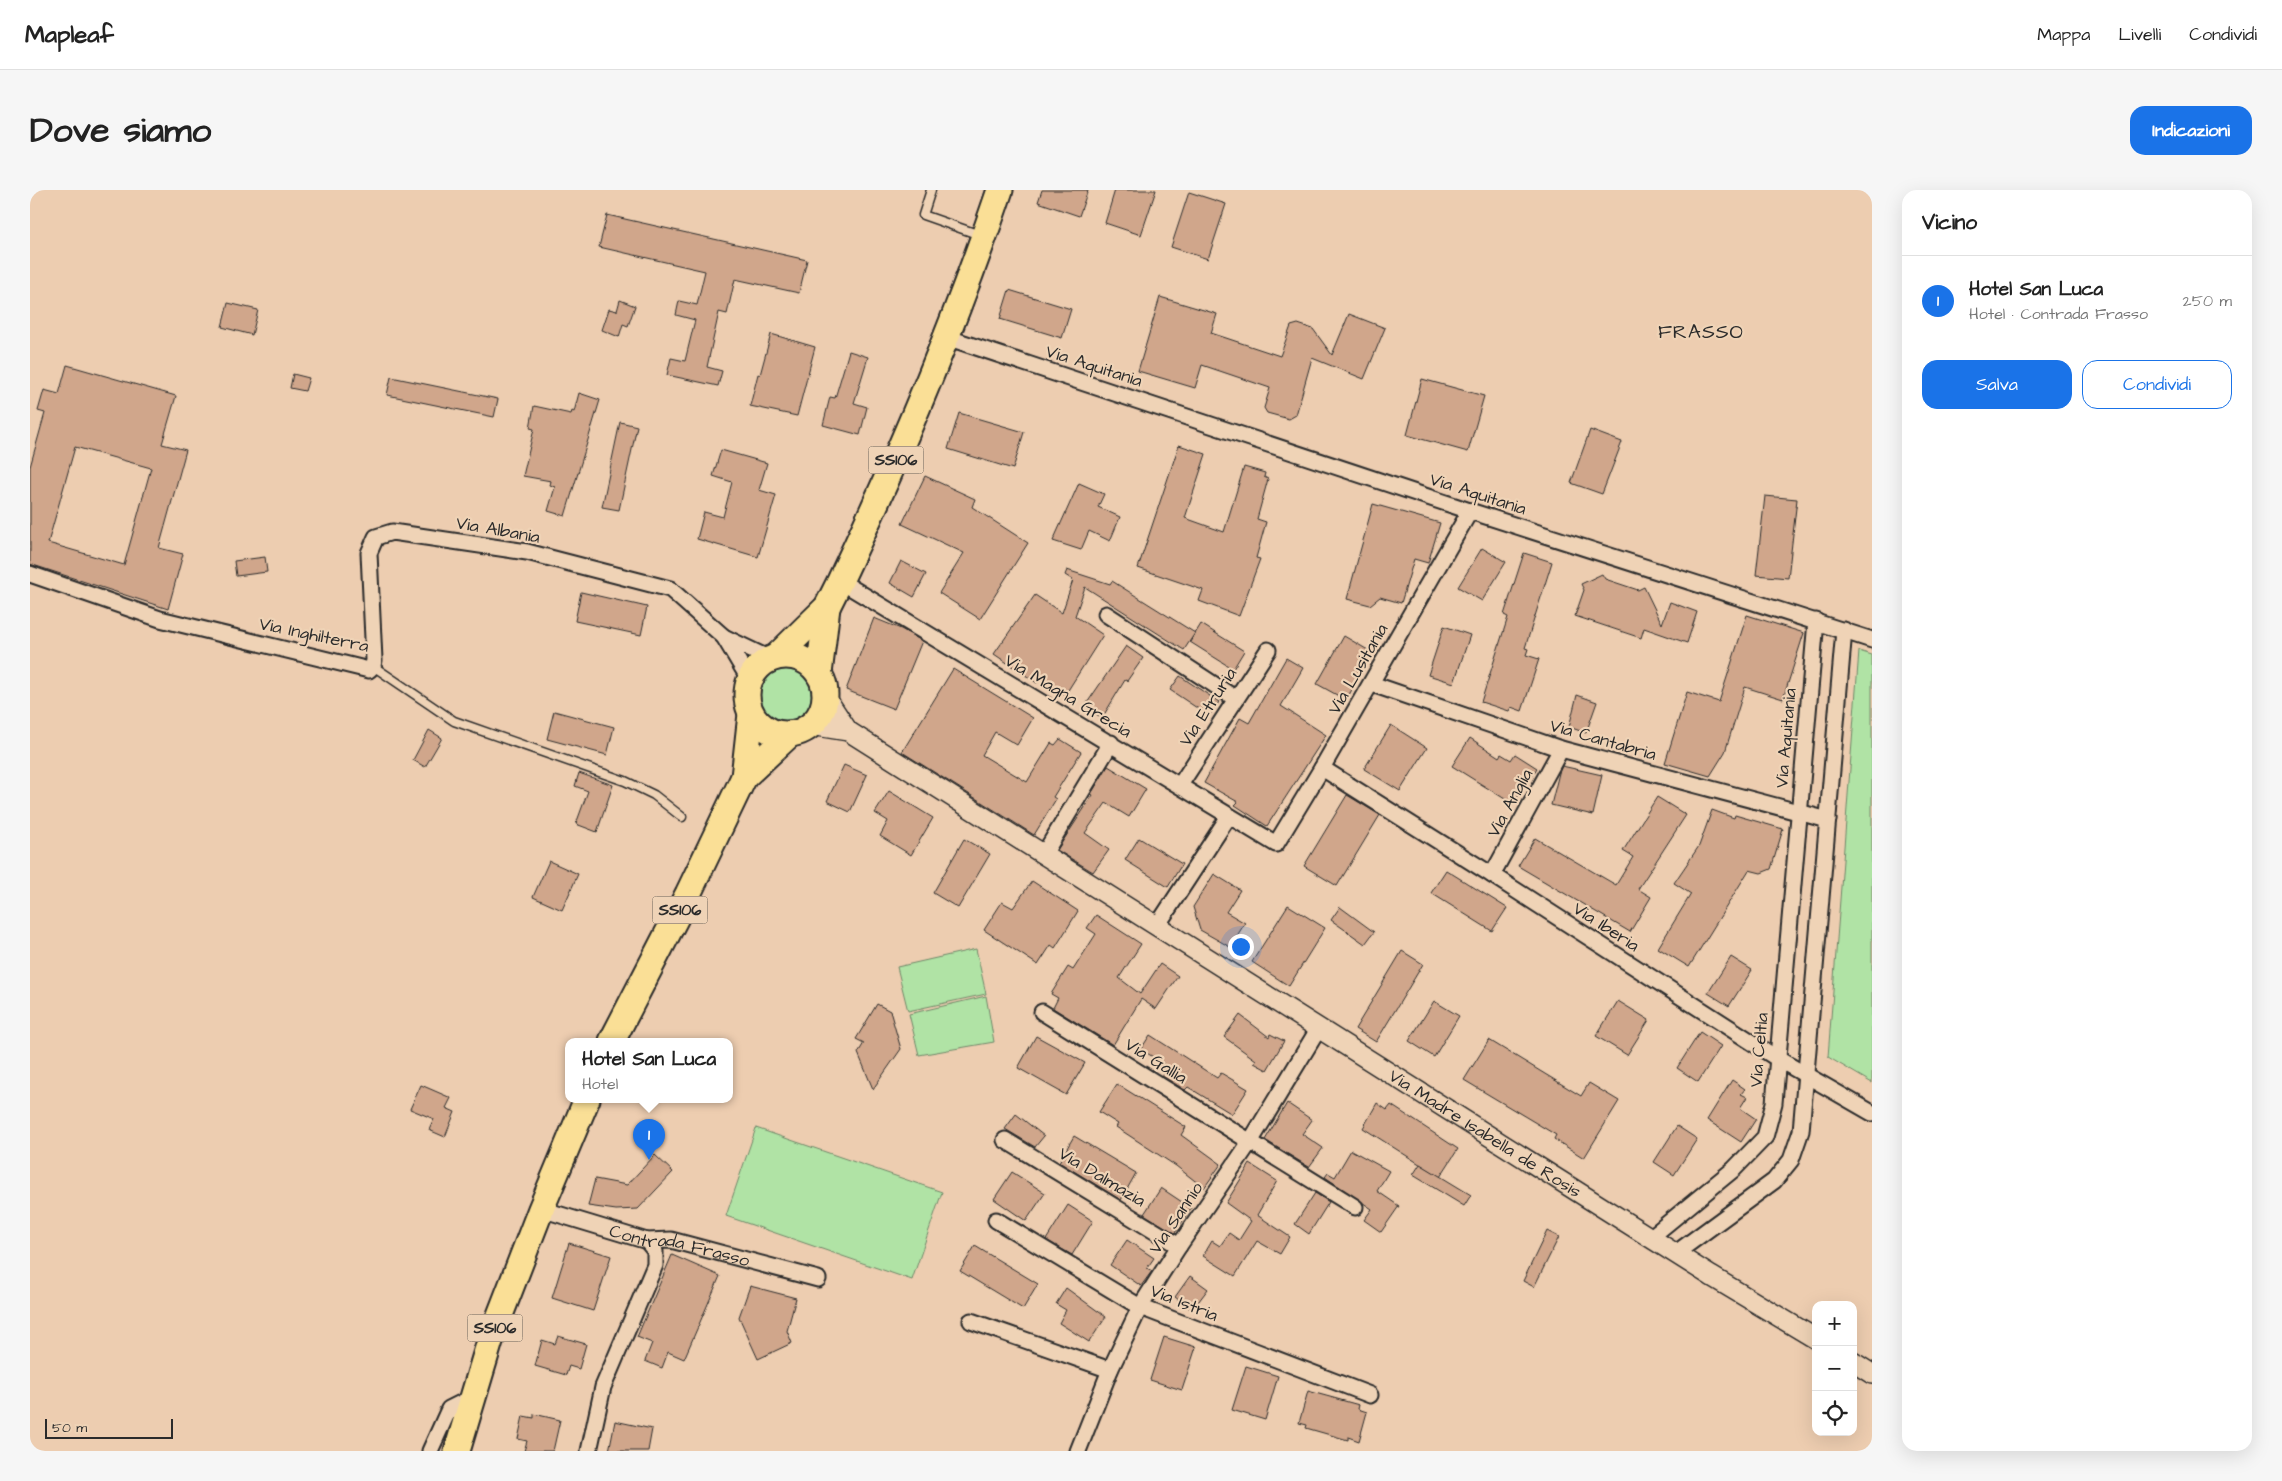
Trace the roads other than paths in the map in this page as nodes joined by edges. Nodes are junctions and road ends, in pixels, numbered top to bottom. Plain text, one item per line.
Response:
1 (931, 190) edge
2 (1000, 190) edge
3 (984, 236) junction
4 (946, 337) junction
5 (1470, 512) junction
6 (30, 574) edge
7 (840, 582) junction
8 (827, 607) junction
9 (1106, 614) dead end
10 (1816, 621) junction
11 (1844, 630) junction
12 (724, 636) junction
13 (1872, 640) edge
14 (1268, 650) dead end
15 (774, 657) junction
16 (373, 666) junction
17 (749, 679) junction
18 (1372, 684) junction
19 (822, 685) junction
20 (1236, 698) junction
21 (751, 714) junction
22 (800, 730) junction
23 (848, 731) junction
24 (1111, 743) junction
25 (1561, 749) junction
26 (1322, 768) junction
27 (744, 777) junction
28 (1180, 785) junction
29 (1798, 813) junction
30 (1230, 816) junction
31 (682, 817) dead end
32 (1828, 820) junction
33 (1276, 844) joint
34 (1044, 854) junction
35 (1492, 875) junction
36 (1157, 926) junction
37 (1042, 1012) dead end
38 (1318, 1028) junction
39 (614, 1038) edge
40 (1778, 1060) junction
41 (1807, 1074) junction
42 (585, 1103) edge
43 (1872, 1113) edge
44 (1005, 1140) dead end
45 (1250, 1142) junction
46 (1355, 1207) dead end
47 (541, 1209) junction
48 (996, 1220) dead end
49 (1651, 1237) junction
50 (647, 1241) junction
51 (1178, 1246) junction
52 (1676, 1253) junction
53 (818, 1279) dead end
54 (1140, 1307) junction
55 (971, 1320) dead end
56 (1812, 1338) edge
57 (1857, 1365) edge
58 (1110, 1370) junction
59 (1872, 1374) edge
60 (1370, 1395) dead end
61 (474, 1397) junction
62 (430, 1451) edge
63 (457, 1451) edge
64 (589, 1451) edge
65 (1078, 1451) edge

1 - 3 lane
2 - 3 main road, SS106
3 - 4 main road, SS106
4 - 5 street, Via Aquitania
4 - 7 main road, SS106
5 - 10 street, Via Aquitania
5 - 18 street, Via Lusitania
6 - 16 street, Via Inghilterra
7 - 8 main road, SS106
7 - 24 street, Via Magna Grecia
8 - 15 main road, SS106
8 - 19 main road, SS106
9 - 20 street
10 - 11 street
10 - 29 street, Via Aquitania
11 - 13 street
11 - 32 street
12 - 15 street, Via Albania
12 - 16 street, Via Albania
12 - 17 street, Via Albania
14 - 20 street, Via Etruria
15 - 17 main road, SS106
15 - 19 main road
16 - 31 lane, Via Inghilterra
17 - 21 main road, SS106
18 - 25 street, Via Cantabria
18 - 26 street, Via Lusitania
19 - 22 main road, SS106
19 - 23 street, Via Madre Isabella de Rosis
20 - 28 street, Via Etruria
21 - 22 main road
21 - 27 main road, SS106
22 - 23 street, Via Madre Isabella de Rosis
22 - 27 main road, SS106
23 - 34 street, Via Madre Isabella de Rosis
24 - 28 street, Via Magna Grecia
24 - 34 street
25 - 29 street, Via Cantabria
25 - 35 street, Via Anglia
26 - 33 street, Via Lusitania
26 - 35 street, Via Iberia
27 - 39 main road, SS106
28 - 30 street, Via Magna Grecia
29 - 32 street, Via Cantabria
29 - 40 street, Via Celtia
30 - 33 street, Via Magna Grecia
30 - 36 street
32 - 41 street
34 - 36 street, Via Madre Isabella de Rosis
35 - 40 street, Via Iberia
36 - 38 street, Via Madre Isabella de Rosis
37 - 45 street, Via Gallia
38 - 45 street, Via Sannio
38 - 49 street, Via Madre Isabella de Rosis
40 - 41 street, Via Iberia
40 - 49 street, Via Celtia
41 - 43 street, Via Iberia
41 - 52 street
42 - 47 main road, SS106
44 - 51 street, Via Dalmazia
45 - 46 street
45 - 51 street, Via Sannio
47 - 50 street, Contrada Frasso
47 - 61 main road, SS106
48 - 54 street, Via Istria
49 - 52 street, Via Madre Isabella de Rosis
50 - 53 street, Contrada Frasso
50 - 64 street
51 - 54 street, Via Sannio
52 - 56 street, Via Madre Isabella de Rosis
54 - 58 street, Via Sannio
54 - 60 street, Via Istria
55 - 58 street
57 - 59 street
58 - 65 street, Via Sannio
61 - 62 street
61 - 63 main road, SS106

